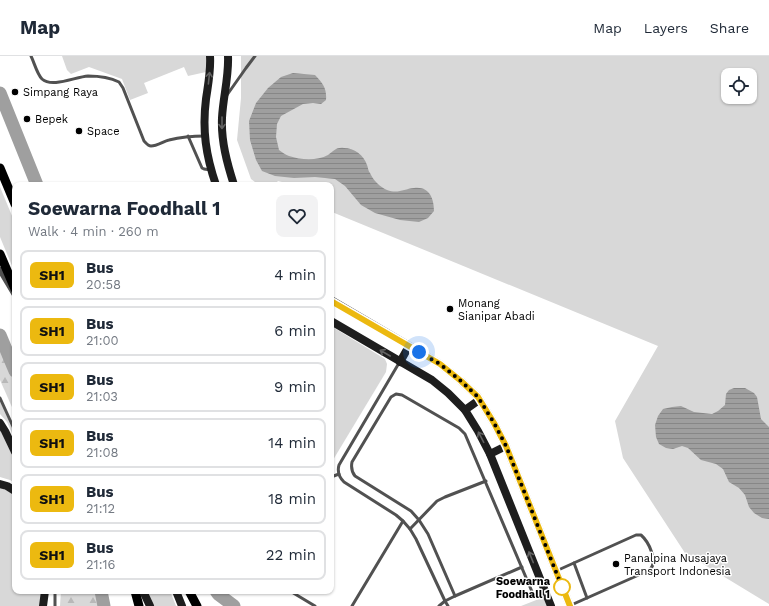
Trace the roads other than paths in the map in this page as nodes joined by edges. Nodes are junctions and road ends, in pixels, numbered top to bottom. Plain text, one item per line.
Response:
1 (31, 56) edge
2 (210, 56) edge
3 (228, 56) edge
4 (255, 56) edge
5 (224, 99) junction
6 (188, 136) junction
7 (205, 136) junction
8 (0, 168) edge
9 (211, 170) junction
10 (215, 182) edge
11 (233, 182) edge
12 (12, 197) edge
13 (0, 254) edge
14 (0, 270) edge
15 (12, 282) edge
16 (12, 290) edge
17 (334, 302) edge
18 (334, 323) edge
19 (409, 346) junction
20 (400, 362) junction
21 (0, 398) edge
22 (479, 400) junction
23 (465, 410) junction
24 (0, 423) edge
25 (12, 424) edge
26 (12, 446) edge
27 (506, 446) junction
28 (490, 454) junction
29 (339, 474) junction
30 (334, 476) edge
31 (486, 481) junction
32 (0, 484) edge
33 (12, 489) edge
34 (419, 520) junction
35 (403, 521) junction
36 (410, 529) junction
37 (574, 563) junction
38 (522, 567) junction
39 (556, 570) junction
40 (44, 594) edge
41 (55, 594) edge
42 (136, 594) edge
43 (144, 594) edge
44 (177, 594) edge
45 (191, 594) edge
46 (295, 594) edge
47 (533, 594) dead end
48 (455, 596) junction
49 (587, 598) junction
50 (445, 601) junction
51 (44, 606) edge
52 (55, 606) edge
53 (139, 606) edge
54 (150, 606) edge
55 (182, 606) edge
56 (197, 606) edge
57 (315, 606) edge
58 (352, 606) edge
59 (439, 606) edge
60 (448, 606) edge
61 (551, 606) edge
62 (570, 606) edge

1 - 6 lane
7 -> 2 street
3 - 5 street
4 - 5 lane
5 -> 11 street
6 - 7 lane
6 - 9 lane
7 - 9 street
8 - 12 main road
9 - 10 street
13 - 15 main road
14 - 16 street
17 - 19 street
20 -> 18 street
19 - 20 street
19 - 22 street
20 - 23 street
20 - 29 lane
21 - 25 lane
22 - 23 street
22 - 27 street
28 -> 23 street
24 - 26 street
27 - 28 street
27 - 39 street
61 -> 28 street
29 - 30 lane
29 - 35 lane
31 - 34 lane
31 - 34 lane
31 - 38 lane
32 - 33 street
34 - 36 lane
34 - 48 lane
35 - 36 lane
35 - 58 lane
36 - 50 lane
37 - 39 lane
37 - 49 lane
37 - 49 lane
38 - 47 lane
38 - 48 lane
39 - 62 street
40 - 51 street
41 - 52 lane
42 - 53 main road
43 - 54 street
44 - 55 street
45 - 56 main road
46 - 57 lane
48 - 50 lane
49 - 62 lane
50 - 59 lane
50 - 60 lane

